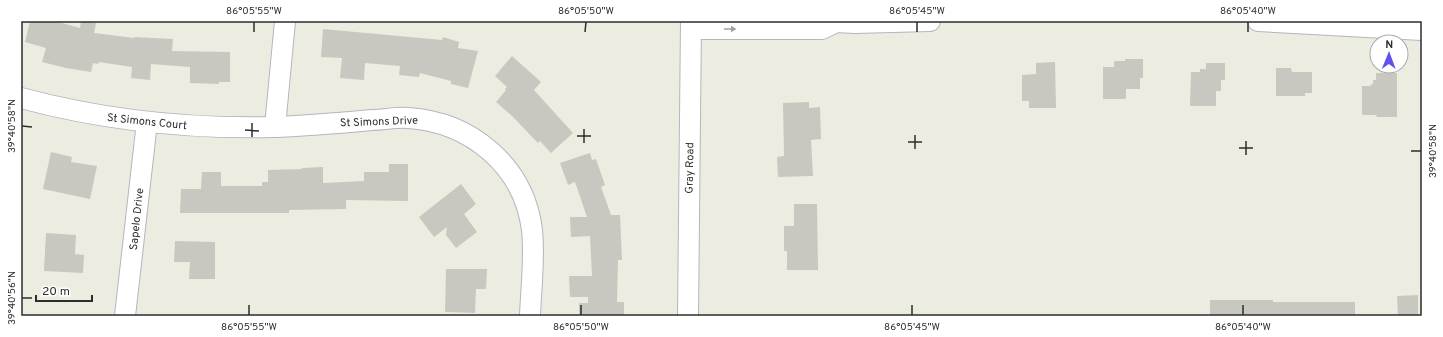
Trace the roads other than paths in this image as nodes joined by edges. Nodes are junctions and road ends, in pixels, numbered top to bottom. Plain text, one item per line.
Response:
1 (285, 21) edge
2 (835, 21) edge
3 (930, 21) edge
4 (1258, 21) edge
5 (691, 25) edge
6 (1422, 30) edge
7 (21, 98) edge
8 (147, 122) junction
9 (275, 127) junction
10 (125, 316) edge
11 (530, 316) edge
12 (688, 316) edge

1 - 9 street
2 - 3 street
5 -> 2 street
4 - 6 street
5 - 12 street, Gray Road
7 - 8 street, St Simons Court
8 - 9 street, St Simons Court
8 - 10 street, Sapelo Drive
9 - 11 street, St Simons Drive

